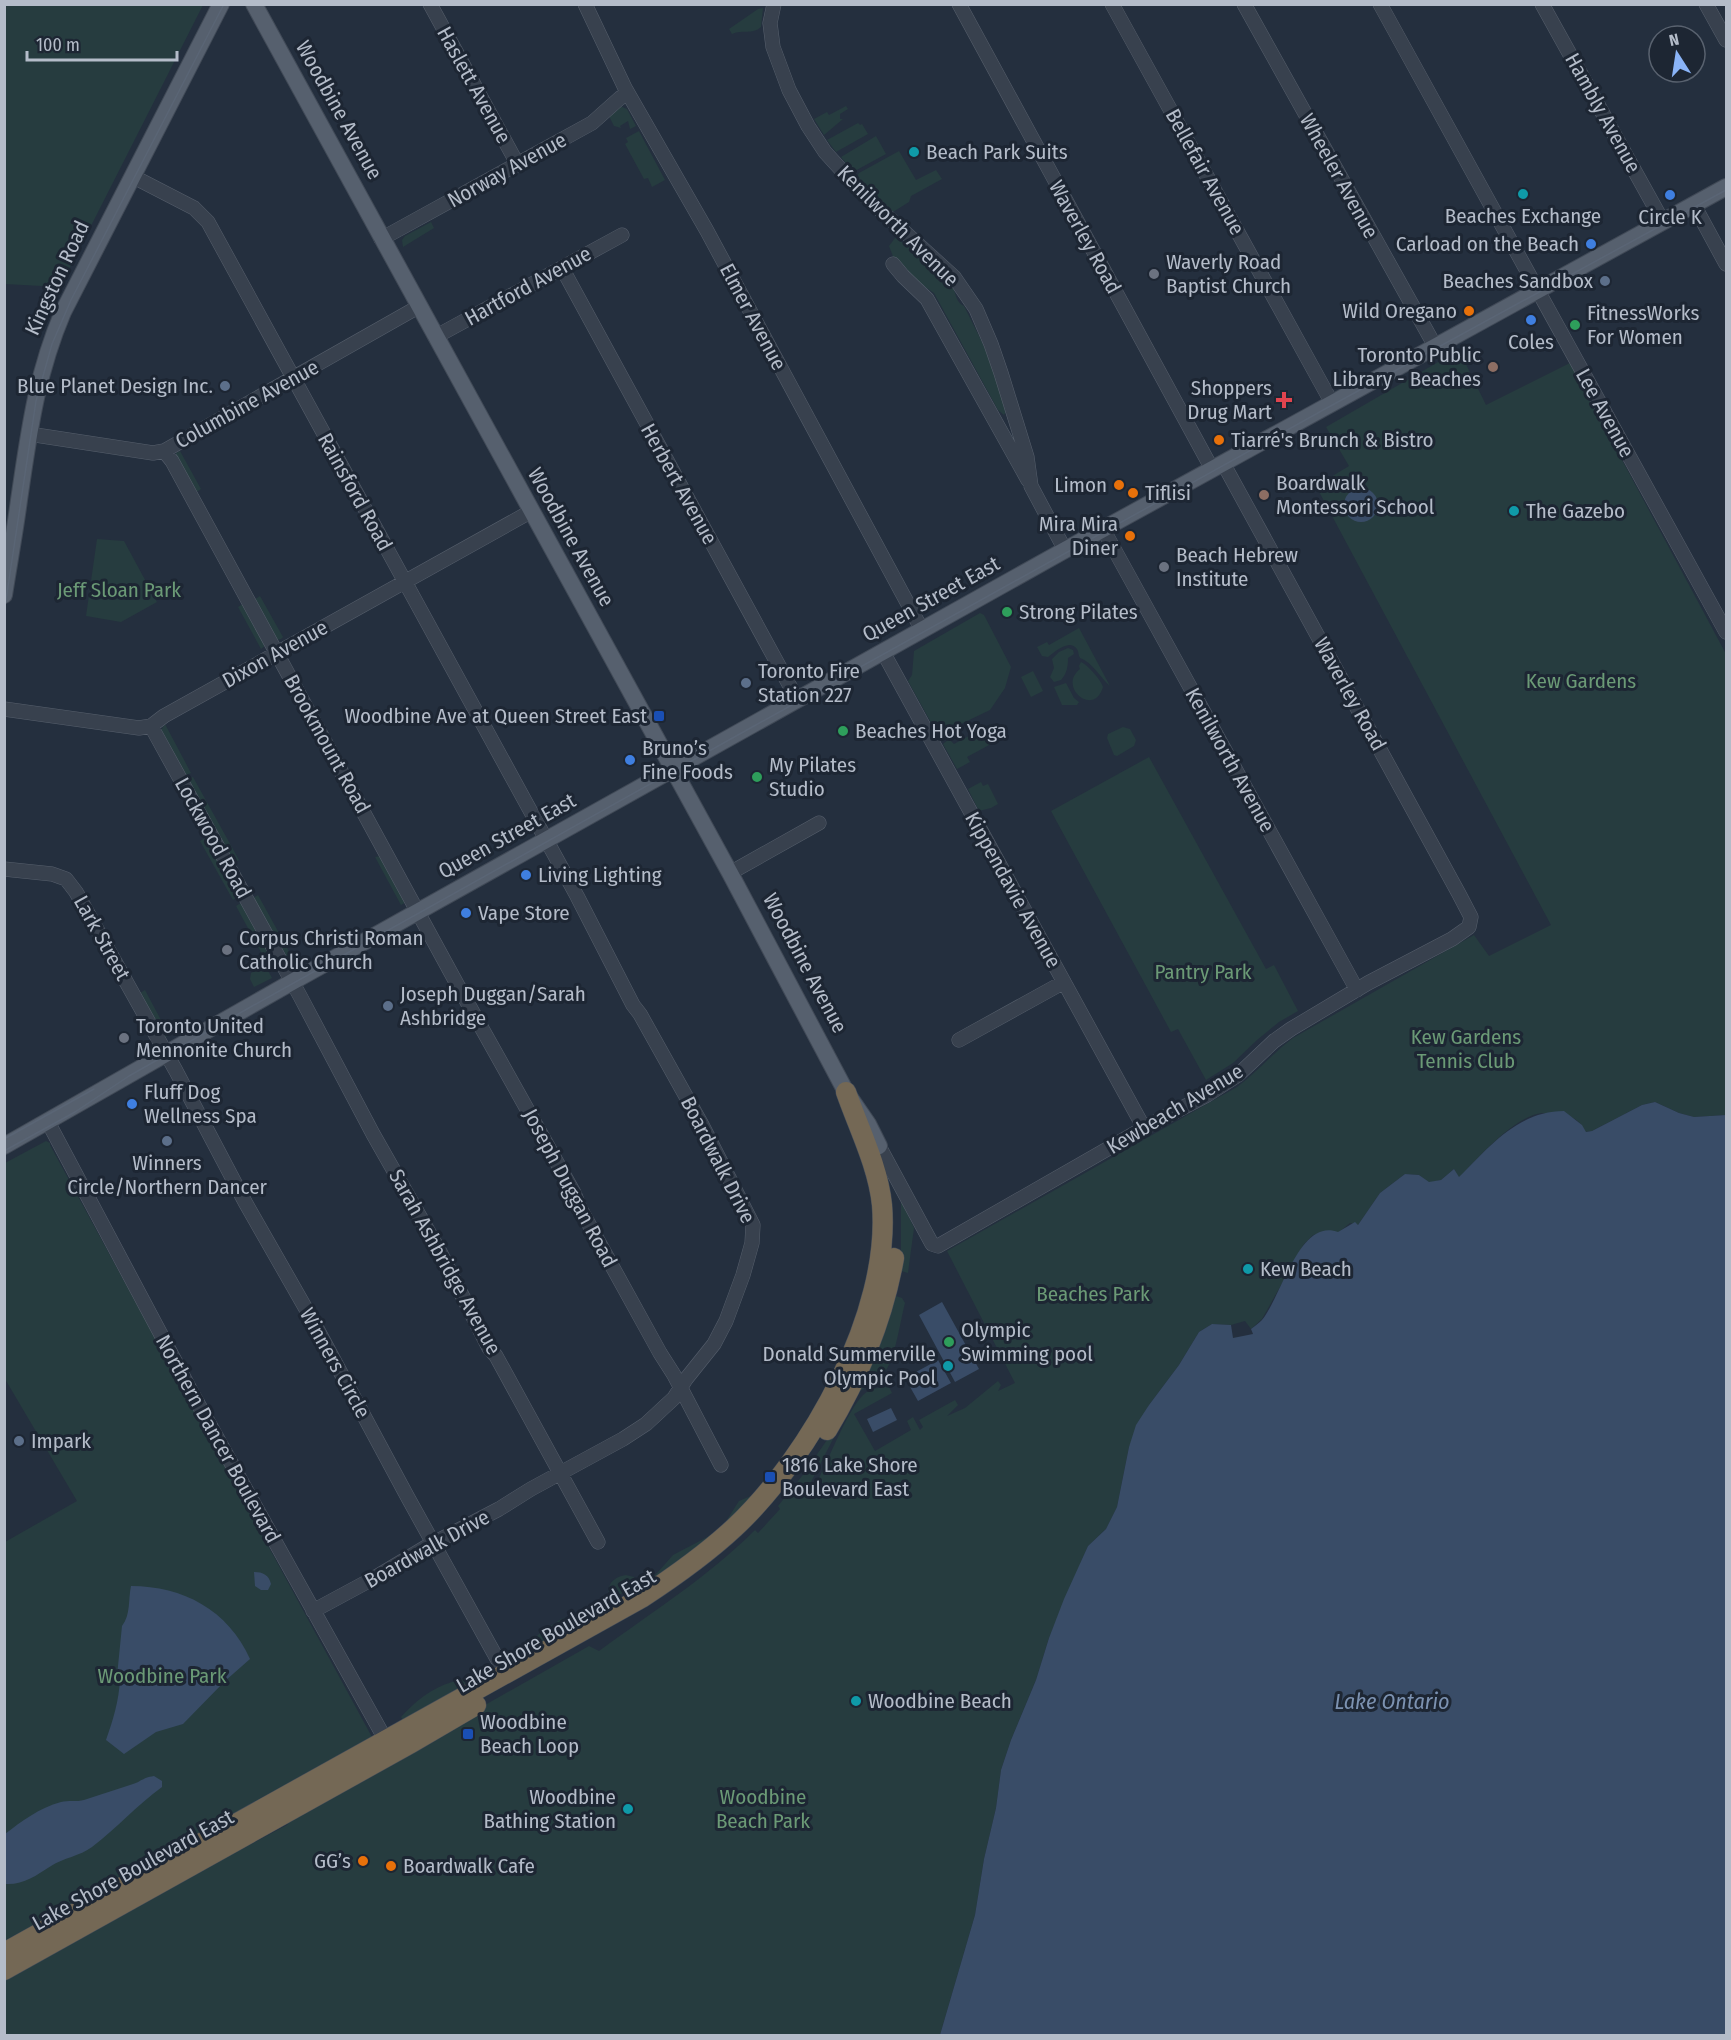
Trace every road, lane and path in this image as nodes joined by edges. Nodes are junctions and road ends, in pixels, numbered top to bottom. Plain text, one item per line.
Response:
1 (221, 4) edge
2 (254, 4) edge
3 (430, 4) edge
4 (585, 4) edge
5 (774, 4) edge
6 (959, 4) edge
7 (1112, 4) edge
8 (1244, 4) edge
9 (1380, 4) edge
10 (1542, 4) edge
11 (1706, 4) edge
12 (1726, 40) edge
13 (628, 94) junction
14 (518, 165) junction
15 (132, 176) junction
16 (1726, 187) edge
17 (1694, 205) junction
18 (1663, 222) junction
19 (622, 235) dead end
20 (381, 239) junction
21 (893, 264) dead end
22 (1726, 264) edge
23 (562, 268) junction
24 (1537, 290) junction
25 (418, 307) junction
26 (435, 337) junction
27 (1435, 346) junction
28 (293, 378) junction
29 (1332, 403) junction
30 (29, 434) junction
31 (164, 451) junction
32 (1218, 466) junction
33 (1031, 486) junction
34 (530, 512) junction
35 (1103, 529) junction
36 (1065, 550) junction
37 (404, 582) junction
38 (4, 595) edge
39 (1722, 614) edge
40 (922, 630) junction
41 (1726, 632) edge
42 (277, 652) junction
43 (883, 652) junction
44 (797, 699) junction
45 (4, 709) edge
46 (151, 726) junction
47 (672, 769) junction
48 (819, 823) dead end
49 (546, 840) junction
50 (4, 869) edge
51 (730, 873) junction
52 (418, 911) junction
53 (1469, 927) joint
54 (292, 982) junction
55 (1064, 982) junction
56 (1357, 990) junction
57 (958, 1040) dead end
58 (166, 1053) junction
59 (846, 1092) junction
60 (48, 1122) junction
61 (1144, 1128) junction
62 (4, 1146) edge
63 (879, 1146) junction
64 (875, 1170) joint
65 (938, 1246) joint
66 (680, 1388) junction
67 (721, 1465) dead end
68 (560, 1472) junction
69 (598, 1542) dead end
70 (434, 1543) junction
71 (313, 1611) junction
72 (505, 1673) junction
73 (390, 1746) junction
74 (4, 1953) edge
75 (4, 1970) edge

1 - 15 main road, Kingston Road
2 - 20 main road, Woodbine Avenue
3 - 14 street, Haslett Avenue
4 - 13 street, Elmer Avenue
5 - 33 street, Kenilworth Avenue
6 - 32 street, Waverley Road
7 - 29 street, Bellefair Avenue
8 - 27 street, Wheeler Avenue
9 - 24 street, Lee Avenue
10 - 18 street, Hambly Avenue
11 - 12 street
13 - 14 street, Norway Avenue
13 - 40 street, Elmer Avenue
14 - 20 street, Norway Avenue
15 - 28 street, Rainsford Road
15 - 30 main road, Kingston Road
16 - 17 main road, Queen Street East
17 - 18 main road, Queen Street East
17 - 22 street
18 - 24 main road, Queen Street East
19 - 23 street, Hartford Avenue
20 - 25 main road, Woodbine Avenue
21 - 33 street, Kenilworth Avenue
23 - 26 street, Hartford Avenue
23 - 44 street, Herbert Avenue
24 - 27 main road, Queen Street East
24 - 39 street, Lee Avenue
25 - 26 main road, Woodbine Avenue
25 - 28 street, Columbine Avenue
26 - 34 main road, Woodbine Avenue
27 - 29 main road, Queen Street East
28 - 31 street, Columbine Avenue
28 - 37 street, Rainsford Road
29 - 32 main road, Queen Street East
30 - 31 street, Columbine Avenue
30 - 38 main road, Kingston Road
31 - 42 street, Brookmount Road
32 - 35 main road, Queen Street East
32 - 53 street, Waverley Road
33 - 36 street, Kenilworth Avenue
34 - 37 street, Dixon Avenue
34 - 47 main road, Woodbine Avenue
35 - 36 main road, Queen Street East
35 - 56 street, Kenilworth Avenue
36 - 40 main road, Queen Street East
37 - 42 street, Dixon Avenue
37 - 49 street, Rainsford Road
39 - 41 street, Lee Avenue
40 - 43 main road, Queen Street East
42 - 46 street, Dixon Avenue
42 - 52 street, Brookmount Road
43 - 44 main road, Queen Street East
43 - 55 street, Kippendavie Avenue
44 - 47 main road, Queen Street East
45 - 46 street
46 - 54 street, Lockwood Road
47 - 49 main road, Queen Street East
47 - 51 main road, Woodbine Avenue
48 - 51 street
49 - 52 main road, Queen Street East
49 - 66 street, Boardwalk Drive
50 - 58 street, Lark Street
51 - 59 main road, Woodbine Avenue
52 - 54 main road, Queen Street East
52 - 66 street, Joseph Duggan Road
53 - 56 street, Kewbeach Avenue
54 - 58 main road, Queen Street East
54 - 68 street, Sarah Ashbridge Avenue
55 - 57 street
55 - 61 street, Kippendavie Avenue
56 - 61 street, Kewbeach Avenue
58 - 60 main road, Queen Street East
58 - 70 street, Winners Circle
59 - 63 main road, Woodbine Avenue
59 - 64 highway, Woodbine Avenue
60 - 62 main road, Queen Street East
60 - 71 street, Northern Dancer Boulevard
61 - 65 street, Kewbeach Avenue
63 - 65 street, Woodbine Avenue
63 - 73 highway, Lake Shore Boulevard East
64 - 72 highway, Lake Shore Boulevard East
66 - 67 street, Joseph Duggan Road
66 - 68 street, Boardwalk Drive
68 - 69 street, Sarah Ashbridge Avenue
68 - 70 street, Boardwalk Drive
70 - 71 street, Boardwalk Drive
70 - 72 street, Winners Circle
71 - 73 street, Northern Dancer Boulevard
72 - 73 highway, Lake Shore Boulevard East
73 - 74 highway, Lake Shore Boulevard East
73 - 75 highway, Lake Shore Boulevard East

